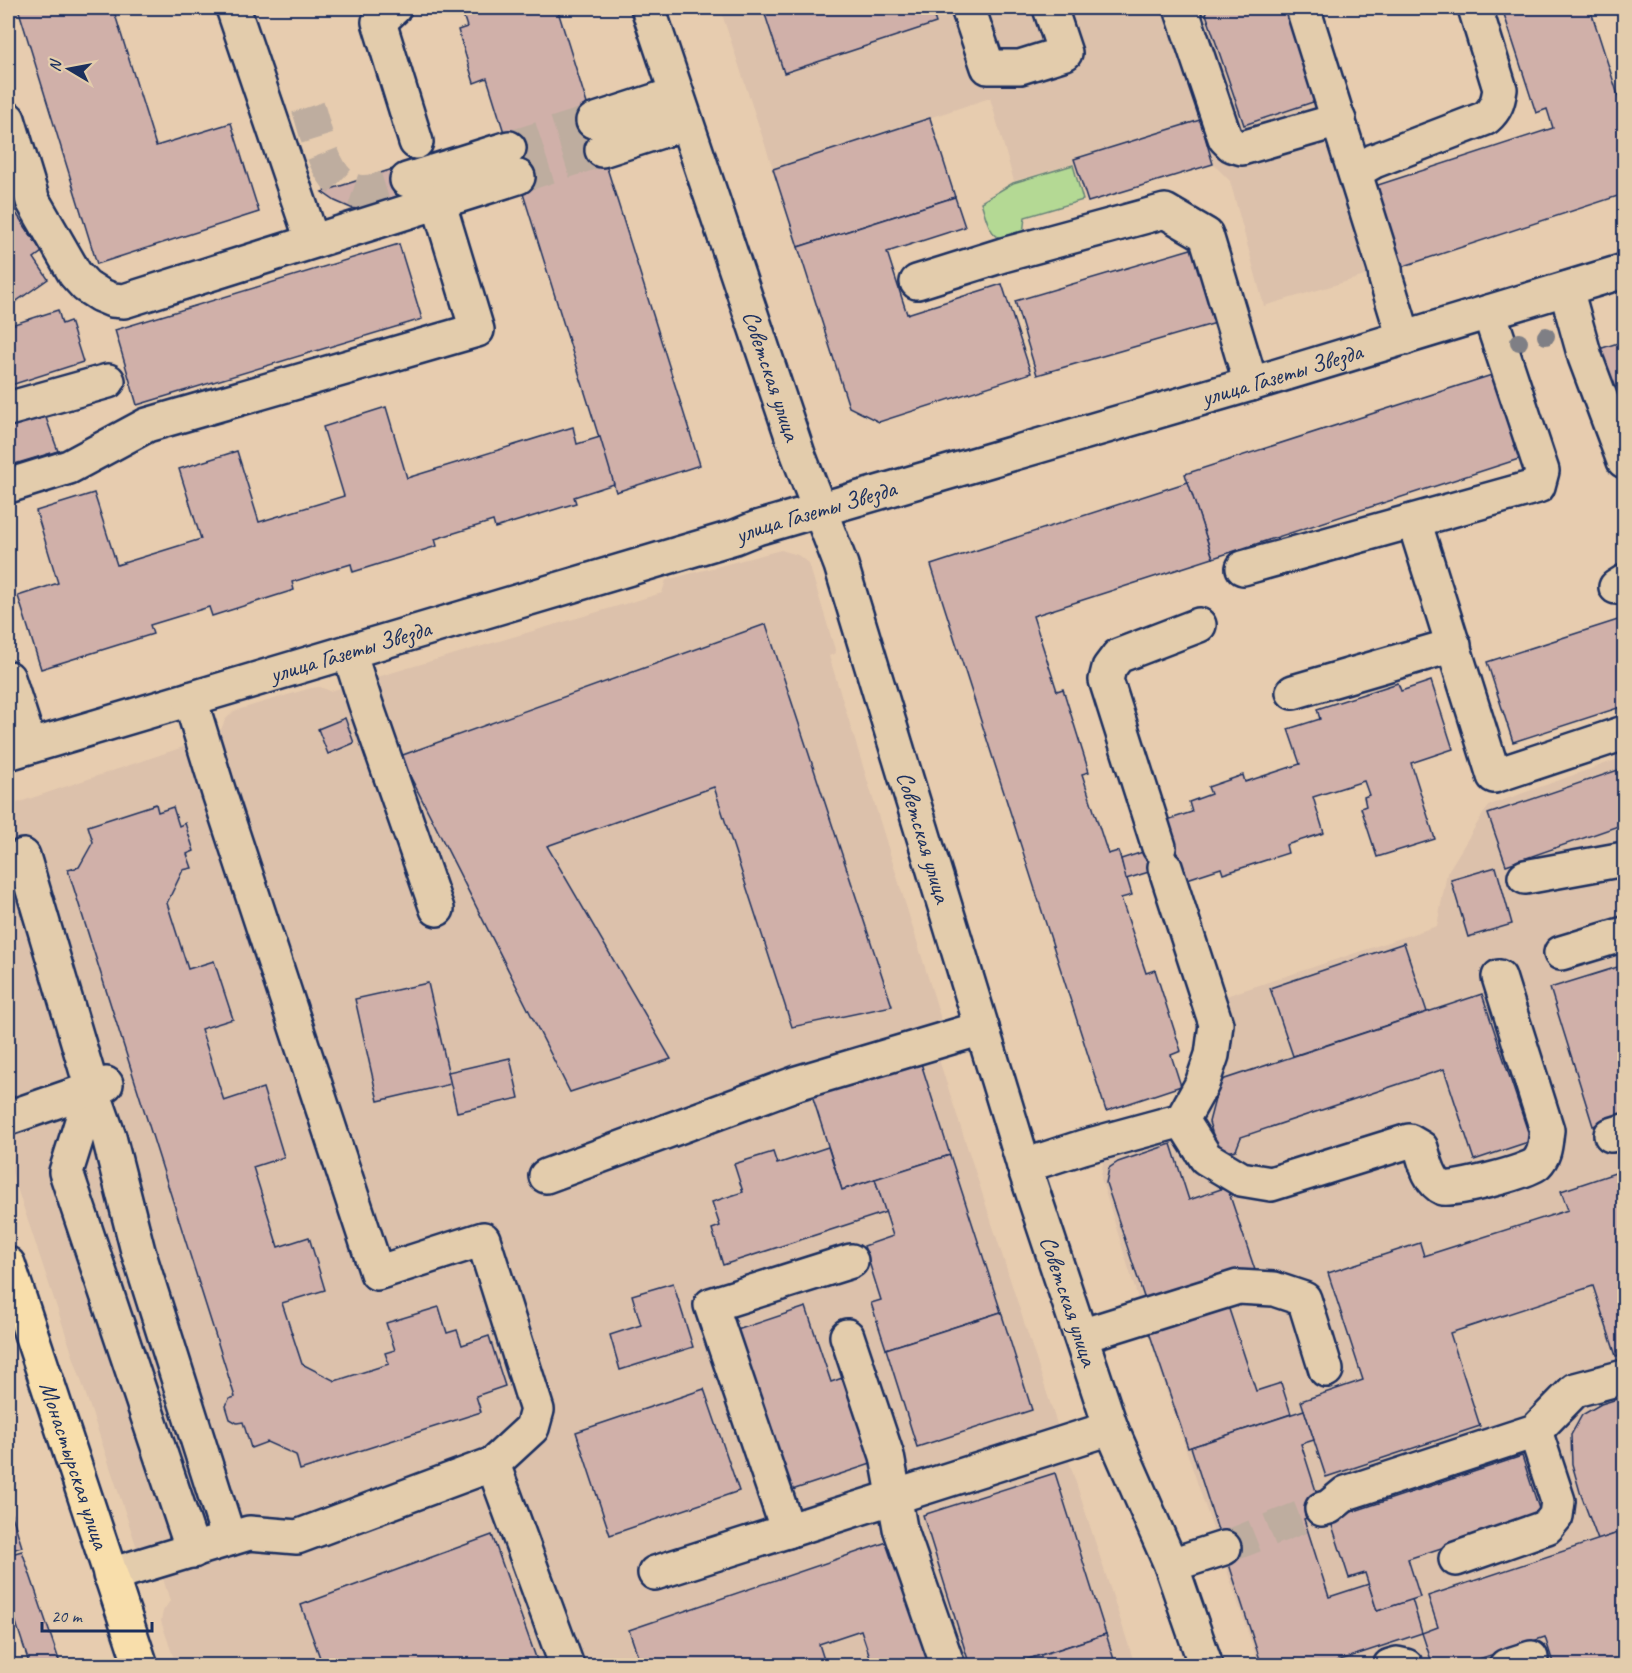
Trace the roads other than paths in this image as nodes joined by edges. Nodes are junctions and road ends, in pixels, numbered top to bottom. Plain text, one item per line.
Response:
1 (233, 8) edge
2 (394, 8) edge
3 (648, 8) edge
4 (968, 8) edge
5 (1050, 8) edge
6 (1181, 8) edge
7 (1303, 8) edge
8 (1475, 8) edge
9 (681, 108) junction
10 (8, 119) edge
11 (1339, 120) junction
12 (597, 136) tunnel mouth
13 (416, 142) dead end
14 (1355, 172) junction
15 (407, 180) tunnel mouth
16 (438, 201) junction
17 (312, 240) junction
18 (1624, 271) edge
19 (916, 282) dead end
20 (1566, 289) junction
21 (1489, 312) junction
22 (1404, 338) junction
23 (108, 381) dead end
24 (1251, 384) junction
25 (8, 408) edge
26 (1624, 461) edge
27 (8, 486) edge
28 (820, 510) junction
29 (1414, 521) junction
30 (1243, 568) dead end
31 (1199, 625) dead end
32 (1454, 645) junction
33 (349, 652) junction
34 (8, 678) edge
35 (1293, 692) dead end
36 (190, 699) junction
37 (1624, 734) edge
38 (19, 749) edge
39 (23, 856) dead end
40 (1624, 859) edge
41 (1525, 877) dead end
42 (437, 909) dead end
43 (1624, 934) edge
44 (1561, 953) dead end
45 (1499, 977) dead end
46 (982, 1028) junction
47 (101, 1085) junction
48 (8, 1118) edge
49 (1182, 1120) junction
50 (1024, 1166) junction
51 (546, 1176) dead end
52 (851, 1261) dead end
53 (8, 1264) edge
54 (847, 1336) dead end
55 (1081, 1336) junction
56 (1326, 1370) dead end
57 (1624, 1377) edge
58 (1111, 1428) junction
59 (1535, 1431) junction
60 (493, 1464) junction
61 (893, 1498) junction
62 (1322, 1509) tunnel mouth
63 (788, 1531) junction
64 (229, 1539) junction
65 (1224, 1548) tunnel mouth
66 (193, 1551) junction
67 (1456, 1559) dead end
68 (1171, 1565) junction
69 (655, 1572) dead end
70 (110, 1575) junction
71 (141, 1665) edge
72 (567, 1665) edge
73 (948, 1665) edge
74 (1206, 1665) edge
75 (1390, 1665) edge
76 (1406, 1665) edge

1 - 17 street
2 - 13 street
3 - 9 street, Советская улица
4 - 5 street
6 - 11 street
7 - 11 street
8 - 14 street
9 - 12 street
9 - 28 street, Советская улица
10 - 17 street
11 - 14 street
14 - 22 street
15 - 16 street
16 - 17 street
16 - 27 street
18 - 20 street, улица Газеты Звезда
19 - 24 street
20 - 21 street, улица Газеты Звезда
20 - 26 street
21 - 22 street, улица Газеты Звезда
21 - 29 street
22 - 24 street, улица Газеты Звезда
23 - 25 street
24 - 28 street, улица Газеты Звезда
28 - 33 street, улица Газеты Звезда
28 - 46 street, Советская улица
29 - 30 street
29 - 32 street
31 - 49 street
32 - 35 street
32 - 37 street
33 - 36 street, улица Газеты Звезда
33 - 42 street
34 - 38 street
36 - 38 street, улица Газеты Звезда
36 - 60 street
39 - 47 street
40 - 41 street
43 - 44 street
45 - 49 street
46 - 50 street, Советская улица
46 - 51 street
47 - 48 street
47 - 64 street
47 - 66 street
49 - 50 street
50 - 55 street, Советская улица
52 - 63 street
53 - 70 main road, Монастырская улица
54 - 61 street
55 - 56 street
55 - 58 street, Советская улица
57 - 59 street
58 - 61 street
58 - 68 street, Советская улица
59 - 62 street
59 - 67 street
60 - 64 street
60 - 72 street
61 - 63 street
61 - 73 street
63 - 69 street
64 - 66 street
65 - 68 street
66 - 70 street
68 - 74 street, Советская улица
70 - 71 main road, Монастырская улица
75 - 76 street

